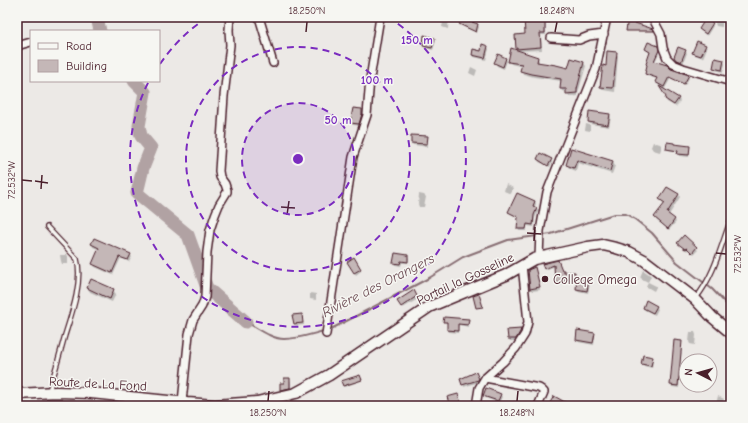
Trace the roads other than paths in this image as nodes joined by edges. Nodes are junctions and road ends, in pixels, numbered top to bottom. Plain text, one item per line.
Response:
1 (230, 17) edge
2 (260, 17) edge
3 (380, 17) edge
4 (607, 17) edge
5 (652, 17) edge
6 (604, 34) junction
7 (551, 38) dead end
8 (30, 42) edge
9 (17, 46) edge
10 (273, 63) dead end
11 (731, 82) edge
12 (731, 219) edge
13 (48, 227) dead end
14 (539, 258) junction
15 (522, 265) junction
16 (695, 299) junction
17 (731, 333) edge
18 (326, 334) dead end
19 (485, 378) junction
20 (49, 392) junction
21 (17, 394) edge
22 (183, 403) edge
23 (476, 406) edge
24 (538, 406) edge

1 - 22 street
2 - 10 street
3 - 18 street
4 - 6 street
5 - 11 street
6 - 7 street
6 - 14 street
8 - 9 street
12 - 16 lane
13 - 20 lane
14 - 15 street, Portail la Gosseline
14 - 16 street, Portail la Gosseline
15 - 19 street
15 - 22 street, Portail la Gosseline
16 - 17 street, Portail la Gosseline
19 - 23 street
19 - 24 street
20 - 21 street, Route de La Fond
20 - 22 street, Route de La Fond

